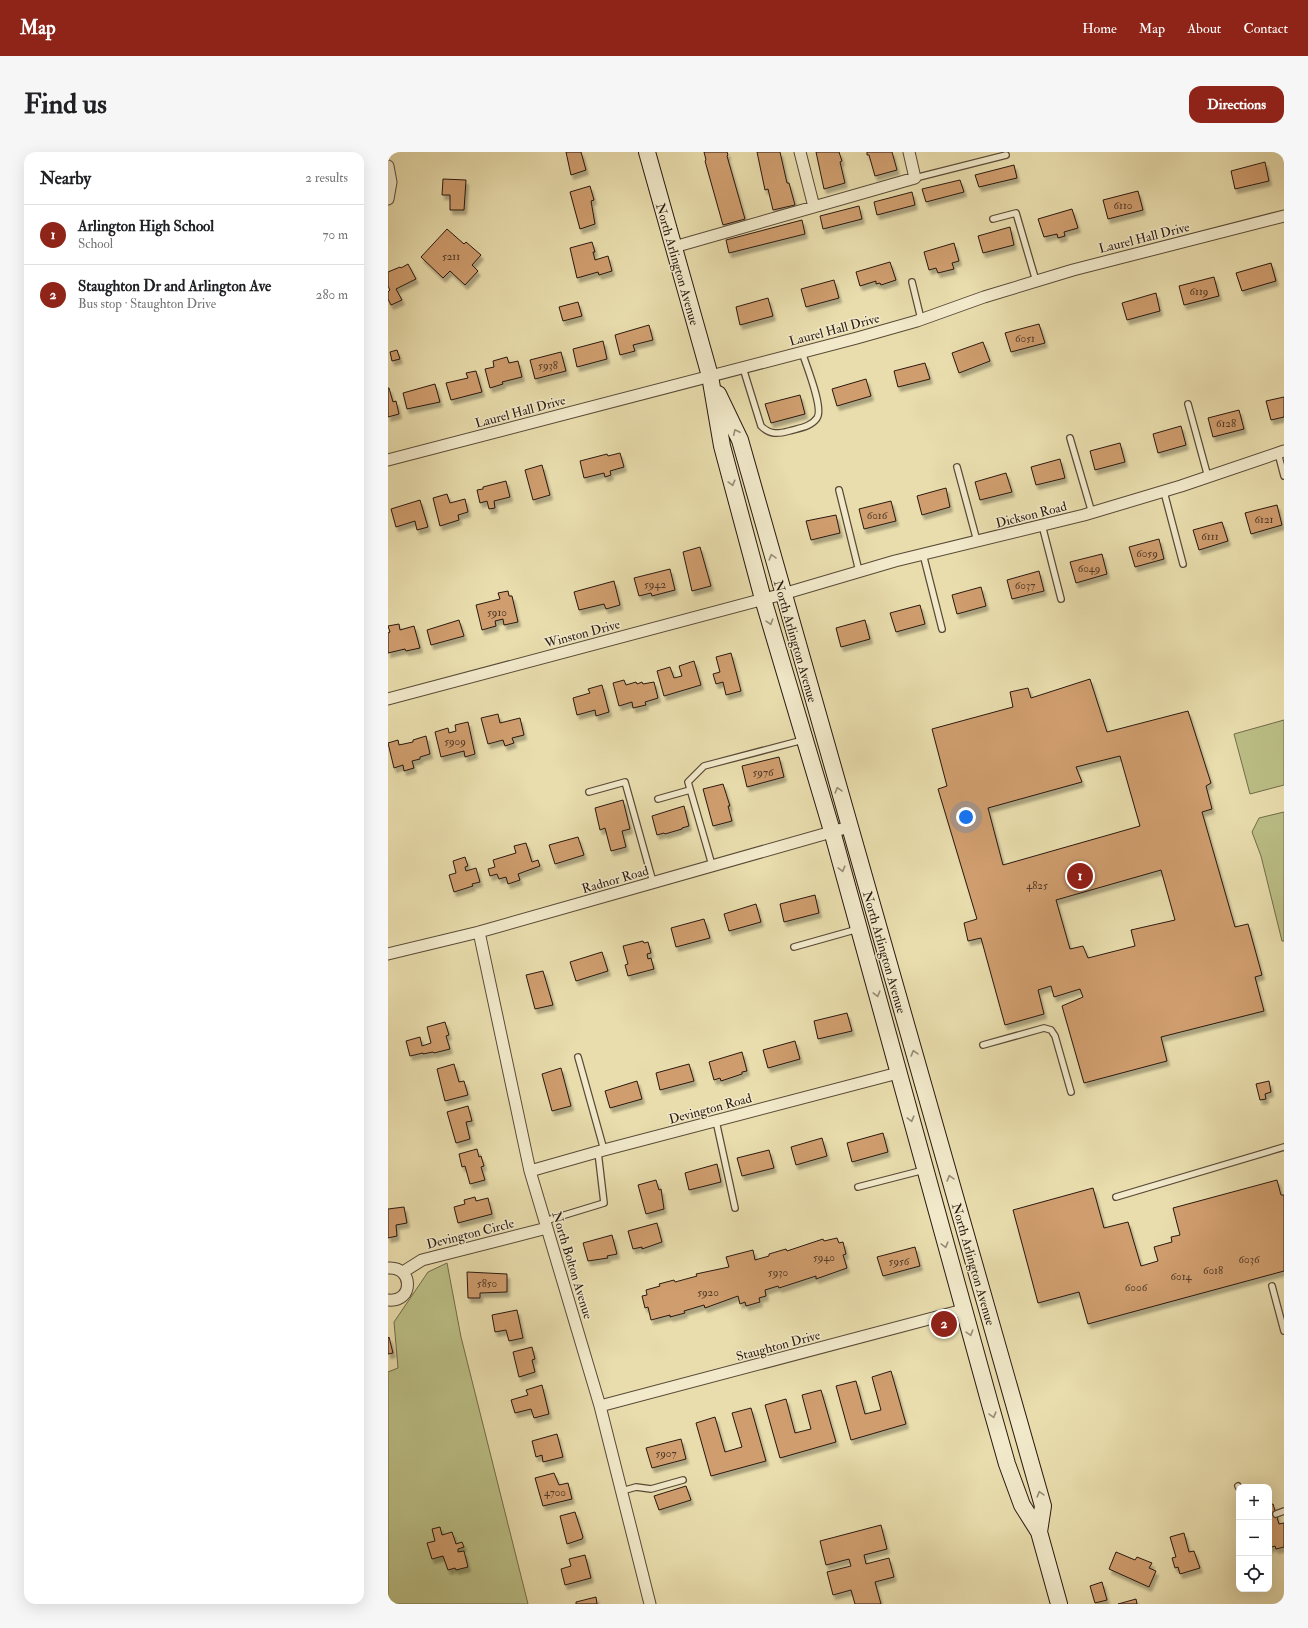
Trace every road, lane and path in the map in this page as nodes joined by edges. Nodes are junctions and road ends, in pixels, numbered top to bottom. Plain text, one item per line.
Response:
1 (647, 152) edge
2 (800, 152) edge
3 (909, 152) edge
4 (1006, 154) dead end
5 (388, 166) edge
6 (915, 178) junction
7 (388, 199) edge
8 (814, 207) junction
9 (1284, 216) edge
10 (993, 219) dead end
11 (674, 247) junction
12 (1036, 281) junction
13 (912, 282) dead end
14 (921, 319) junction
15 (802, 352) junction
16 (743, 368) junction
17 (710, 376) junction
18 (1188, 404) dead end
19 (1070, 438) dead end
20 (1281, 452) edge
21 (388, 460) edge
22 (957, 467) dead end
23 (1284, 476) edge
24 (1208, 477) junction
25 (839, 490) dead end
26 (1164, 492) junction
27 (1092, 512) junction
28 (1042, 525) junction
29 (977, 541) junction
30 (923, 554) junction
31 (1183, 564) dead end
32 (859, 571) junction
33 (783, 594) junction
34 (763, 599) junction
35 (1061, 599) dead end
36 (942, 629) dead end
37 (388, 699) edge
38 (805, 740) junction
39 (690, 790) junction
40 (589, 792) dead end
41 (658, 799) dead end
42 (849, 827) junction
43 (832, 831) junction
44 (712, 866) junction
45 (653, 882) junction
46 (859, 929) junction
47 (479, 932) junction
48 (794, 947) dead end
49 (388, 954) edge
50 (984, 1045) dead end
51 (578, 1058) dead end
52 (898, 1073) junction
53 (1071, 1092) dead end
54 (716, 1121) junction
55 (1284, 1147) edge
56 (601, 1151) junction
57 (925, 1170) junction
58 (530, 1171) junction
59 (858, 1187) dead end
60 (1116, 1197) dead end
61 (735, 1208) dead end
62 (546, 1225) junction
63 (388, 1268) edge
64 (403, 1272) junction
65 (1272, 1286) dead end
66 (388, 1300) edge
67 (963, 1310) junction
68 (1284, 1331) edge
69 (600, 1406) junction
70 (683, 1480) dead end
71 (622, 1491) junction
72 (1284, 1511) edge
73 (1276, 1514) dead end
74 (1039, 1532) junction
75 (650, 1604) edge
76 (1059, 1604) edge

1 - 11 main road, North Arlington Avenue
2 - 8 street
3 - 6 street
4 - 6 lane
5 - 7 street
6 - 8 street
8 - 11 street
9 - 12 street, Laurel Hall Drive
10 - 12 lane
11 - 17 main road, North Arlington Avenue
12 - 14 street, Laurel Hall Drive
13 - 14 lane
14 - 15 street, Laurel Hall Drive
15 - 16 street, Laurel Hall Drive
15 - 16 lane
16 - 17 street, Laurel Hall Drive
17 - 21 street, Laurel Hall Drive
33 -> 17 main road, North Arlington Avenue
17 -> 34 main road, North Arlington Avenue
18 - 24 lane
19 - 27 lane
20 - 23 lane
20 - 24 street, Dickson Road
22 - 29 lane
24 - 26 street, Dickson Road
25 - 32 lane
26 - 27 street, Dickson Road
26 - 31 lane
27 - 28 street, Dickson Road
28 - 29 street, Dickson Road
28 - 35 lane
29 - 30 street, Dickson Road
30 - 32 street, Dickson Road
30 - 36 lane
32 - 33 street, Dickson Road
33 - 34 street, Winston Drive
42 -> 33 main road, North Arlington Avenue
34 - 37 street, Winston Drive
34 -> 38 main road, North Arlington Avenue
38 - 39 lane
38 - 43 main road, North Arlington Avenue
39 - 41 lane
39 - 44 lane
40 - 45 lane
42 - 43 street, Radnor Road
74 -> 42 main road, North Arlington Avenue
43 - 44 street, Radnor Road
43 -> 46 main road, North Arlington Avenue
44 - 45 street, Radnor Road
45 - 47 street, Radnor Road
46 - 48 lane
46 -> 52 main road, North Arlington Avenue
47 - 49 street, Radnor Road
47 - 58 street, North Bolton Avenue
50 - 53 lane
51 - 56 lane
52 - 54 street, Devington Road
52 -> 57 main road, North Arlington Avenue
54 - 56 street, Devington Road
54 - 61 lane
55 - 60 lane
56 - 58 street, Devington Road
56 - 62 lane
57 - 59 lane
57 -> 67 main road, North Arlington Avenue
58 - 62 street, North Bolton Avenue
62 - 64 street, Devington Circle
62 - 69 street, North Bolton Avenue
63 - 64 street
64 - 66 street
65 - 68 lane
67 - 69 street, Staughton Drive
67 -> 74 main road, North Arlington Avenue
69 - 71 street, North Bolton Avenue
70 - 71 lane
71 - 75 street, North Bolton Avenue
72 - 73 lane
74 - 76 main road, North Arlington Avenue

